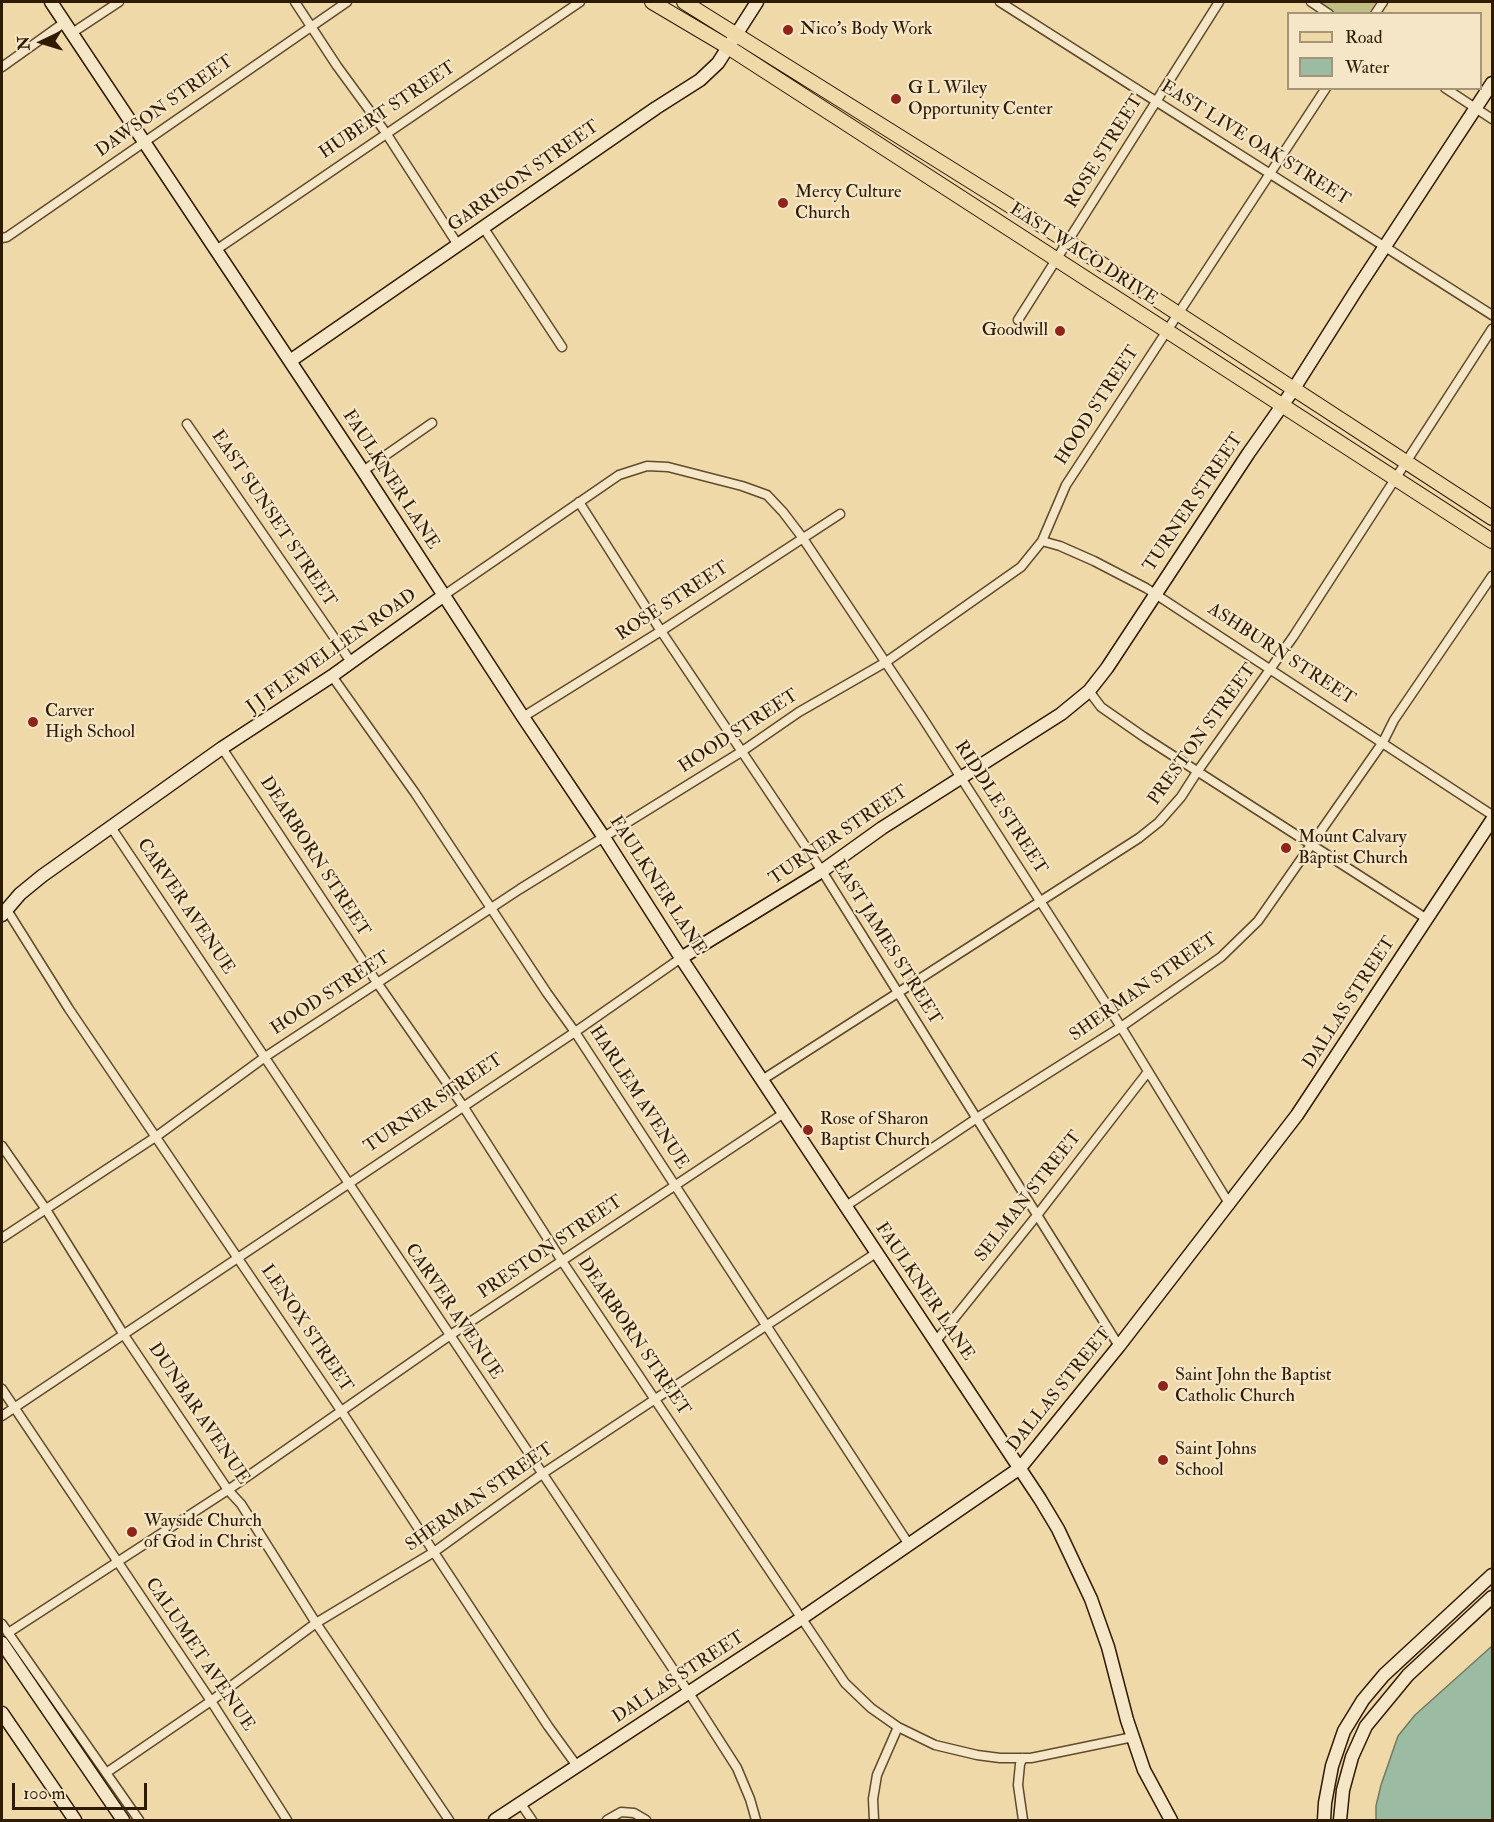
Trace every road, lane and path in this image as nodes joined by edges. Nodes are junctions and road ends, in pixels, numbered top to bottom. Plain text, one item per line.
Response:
1 (51, 2) edge
2 (119, 2) edge
3 (295, 2) edge
4 (347, 2) edge
5 (580, 2) edge
6 (652, 2) edge
7 (684, 2) edge
8 (757, 2) edge
9 (1000, 2) edge
10 (1219, 2) edge
11 (1311, 2) edge
12 (1326, 12) edge
13 (65, 22) junction
14 (312, 27) junction
15 (72, 33) junction
16 (737, 33) junction
17 (728, 47) junction
18 (2, 67) edge
19 (1492, 83) edge
20 (1325, 90) edge
21 (1448, 90) edge
22 (1157, 101) junction
23 (1476, 108) junction
24 (1492, 120) edge
25 (386, 133) junction
26 (144, 141) junction
27 (1270, 173) junction
28 (483, 227) junction
29 (2, 238) edge
30 (1068, 242) junction
31 (458, 245) junction
32 (1385, 246) junction
33 (216, 250) junction
34 (1056, 259) junction
35 (1177, 315) junction
36 (1492, 315) edge
37 (1018, 320) dead end
38 (1492, 329) edge
39 (1167, 331) junction
40 (562, 347) dead end
41 (290, 361) junction
42 (1293, 390) junction
43 (1283, 405) junction
44 (432, 423) dead end
45 (187, 424) dead end
46 (1407, 463) junction
47 (363, 471) junction
48 (702, 476) joint
49 (1396, 480) junction
50 (579, 502) junction
51 (840, 514) dead end
52 (1492, 518) edge
53 (802, 537) junction
54 (1042, 541) junction
55 (1492, 541) edge
56 (1492, 576) edge
57 (1155, 594) junction
58 (443, 596) junction
59 (661, 631) junction
60 (351, 662) junction
61 (886, 662) junction
62 (1271, 669) junction
63 (332, 676) junction
64 (1089, 691) junction
65 (523, 717) junction
66 (1383, 742) junction
67 (222, 748) junction
68 (741, 752) junction
69 (1197, 772) junction
70 (959, 778) junction
71 (1492, 814) edge
72 (1492, 820) edge
73 (111, 827) junction
74 (603, 836) junction
75 (1310, 844) junction
76 (822, 871) junction
77 (1041, 901) junction
78 (491, 908) junction
79 (4, 913) edge
80 (1427, 919) junction
81 (681, 958) junction
82 (378, 984) junction
83 (897, 992) junction
84 (1121, 1028) junction
85 (575, 1032) junction
86 (265, 1057) junction
87 (1147, 1072) junction
88 (762, 1080) junction
89 (463, 1106) junction
90 (784, 1113) junction
91 (977, 1118) junction
92 (157, 1136) junction
93 (2, 1146) edge
94 (348, 1183) junction
95 (674, 1186) junction
96 (1230, 1205) junction
97 (846, 1206) junction
98 (45, 1208) junction
99 (1038, 1214) junction
100 (2, 1238) edge
101 (876, 1253) junction
102 (238, 1259) junction
103 (562, 1261) junction
104 (767, 1325) junction
105 (124, 1335) junction
106 (449, 1336) junction
107 (936, 1341) junction
108 (1119, 1346) junction
109 (2, 1389) edge
110 (655, 1400) junction
111 (14, 1408) junction
112 (342, 1412) junction
113 (2, 1416) edge
114 (1020, 1468) junction
115 (542, 1474) junction
116 (228, 1490) junction
117 (908, 1543) junction
118 (434, 1552) junction
119 (116, 1563) junction
120 (1492, 1575) edge
121 (1492, 1597) edge
122 (802, 1618) junction
123 (316, 1623) junction
124 (2, 1624) edge
125 (5, 1638) edge
126 (689, 1693) junction
127 (211, 1701) junction
128 (2, 1713) edge
129 (898, 1727) junction
130 (1133, 1737) junction
131 (1023, 1758) junction
132 (577, 1766) junction
133 (106, 1773) junction
134 (521, 1804) junction
135 (75, 1821) edge
136 (123, 1821) edge
137 (139, 1821) edge
138 (287, 1821) edge
139 (449, 1821) edge
140 (495, 1821) edge
141 (532, 1821) edge
142 (607, 1821) edge
143 (646, 1821) edge
144 (756, 1821) edge
145 (874, 1821) edge
146 (1023, 1821) edge
147 (1172, 1821) edge
148 (1324, 1821) edge
149 (1340, 1821) edge

1 - 13 street, FAULKNER LANE
2 - 15 street
3 - 14 street
4 - 14 street, DAWSON STREET
5 - 25 street, HUBERT STREET
6 - 17 main road, EAST WACO DRIVE
7 - 16 main road, EAST WACO DRIVE
8 - 16 street, GARRISON STREET
9 - 22 street, EAST LIVE OAK STREET
10 - 22 street, ROSE STREET
11 - 12 street
13 - 15 street, FAULKNER LANE
13 - 18 street
14 - 25 street
14 - 26 street, DAWSON STREET
15 - 26 street, FAULKNER LANE
16 - 17 street, GARRISON STREET
16 - 30 main road, EAST WACO DRIVE
17 - 28 street, GARRISON STREET
17 - 34 main road, EAST WACO DRIVE
19 - 23 street, TURNER STREET
20 - 27 street, HOOD STREET
21 - 23 street
22 - 27 street, EAST LIVE OAK STREET
22 - 30 street, ROSE STREET
23 - 24 street
23 - 32 street, TURNER STREET
25 - 31 street
25 - 33 street, HUBERT STREET
26 - 29 street, DAWSON STREET
26 - 33 street, FAULKNER LANE
27 - 32 street, EAST LIVE OAK STREET
27 - 35 street, HOOD STREET
28 - 31 street, GARRISON STREET
28 - 40 street
30 - 34 street, ROSE STREET
30 - 35 main road, EAST WACO DRIVE
31 - 41 street, GARRISON STREET
32 - 36 street, EAST LIVE OAK STREET
32 - 42 street, TURNER STREET
33 - 41 street, FAULKNER LANE
34 - 37 street, ROSE STREET
34 - 39 main road, EAST WACO DRIVE
35 - 39 street, HOOD STREET
35 - 42 main road, EAST WACO DRIVE
38 - 46 street, PRESTON STREET
39 - 43 main road, EAST WACO DRIVE
39 - 54 street, HOOD STREET
41 - 47 street, FAULKNER LANE
42 - 43 street, TURNER STREET
42 - 46 main road, EAST WACO DRIVE
43 - 49 main road, EAST WACO DRIVE
43 - 57 street, TURNER STREET
44 - 47 street
45 - 60 street, EAST SUNSET STREET
46 - 49 street, PRESTON STREET
46 - 52 main road, EAST WACO DRIVE
47 - 58 street, FAULKNER LANE
48 - 50 street, J J FLEWELLEN ROAD
48 - 53 street, RIDDLE STREET
49 - 55 main road, EAST WACO DRIVE
49 - 62 street, PRESTON STREET
50 - 58 street, J J FLEWELLEN ROAD
50 - 59 street, EAST JAMES STREET
51 - 53 street, ROSE STREET
53 - 59 street, ROSE STREET
53 - 61 street, RIDDLE STREET
54 - 57 street, ASHBURN STREET
54 - 61 street, HOOD STREET
56 - 66 street, SHERMAN STREET
57 - 62 street, ASHBURN STREET
57 - 64 street, TURNER STREET
58 - 60 street, J J FLEWELLEN ROAD
58 - 65 street, FAULKNER LANE
59 - 65 street, ROSE STREET
59 - 68 street, EAST JAMES STREET
60 - 63 street, J J FLEWELLEN ROAD
61 - 68 street, HOOD STREET
61 - 70 street, RIDDLE STREET
62 - 66 street, ASHBURN STREET
62 - 69 street, PRESTON STREET
63 - 67 street, J J FLEWELLEN ROAD
63 - 78 street, HARLEM AVENUE
64 - 69 street
64 - 70 street, TURNER STREET
65 - 74 street, FAULKNER LANE
66 - 71 street, ASHBURN STREET
66 - 75 street, SHERMAN STREET
67 - 73 street, J J FLEWELLEN ROAD
67 - 82 street, DEARBORN STREET
68 - 74 street, HOOD STREET
68 - 76 street, EAST JAMES STREET
69 - 75 street
69 - 77 street, PRESTON STREET
70 - 76 street, TURNER STREET
70 - 77 street, RIDDLE STREET
72 - 80 street, DALLAS STREET
73 - 79 street, J J FLEWELLEN ROAD
73 - 86 street, CARVER AVENUE
74 - 78 street, HOOD STREET
74 - 81 street, FAULKNER LANE
75 - 80 street
75 - 84 street, SHERMAN STREET
76 - 81 street, TURNER STREET
76 - 83 street, EAST JAMES STREET
77 - 83 street, PRESTON STREET
77 - 84 street, RIDDLE STREET
78 - 82 street, HOOD STREET
78 - 85 street, HARLEM AVENUE
79 - 92 street, LENOX STREET
80 - 96 street, DALLAS STREET
81 - 85 street, TURNER STREET
81 - 88 street, FAULKNER LANE
82 - 86 street, HOOD STREET
82 - 89 street, DEARBORN STREET
83 - 88 street, PRESTON STREET
83 - 91 street, EAST JAMES STREET
84 - 87 street, RIDDLE STREET
84 - 91 street, SHERMAN STREET
85 - 89 street, TURNER STREET
85 - 95 street, HARLEM AVENUE
86 - 92 street, HOOD STREET
86 - 94 street, CARVER AVENUE
87 - 96 street, RIDDLE STREET
87 - 99 street, SELMAN STREET
88 - 90 street, FAULKNER LANE
89 - 94 street, TURNER STREET
89 - 103 street, DEARBORN STREET
90 - 95 street, PRESTON STREET
90 - 97 street, FAULKNER LANE
91 - 97 street, SHERMAN STREET
91 - 99 street, EAST JAMES STREET
92 - 98 street, HOOD STREET
92 - 102 street, LENOX STREET
93 - 98 street, DUNBAR AVENUE
94 - 102 street, TURNER STREET
94 - 106 street, CARVER AVENUE
95 - 103 street, PRESTON STREET
95 - 104 street, HARLEM AVENUE
96 - 108 street, DALLAS STREET
97 - 101 street, FAULKNER LANE
98 - 100 street, HOOD STREET
98 - 105 street, DUNBAR AVENUE
99 - 107 street, SELMAN STREET
99 - 108 street, EAST JAMES STREET
101 - 104 street, SHERMAN STREET
101 - 107 street, FAULKNER LANE
102 - 105 street, TURNER STREET
102 - 112 street, LENOX STREET
103 - 106 street, PRESTON STREET
103 - 110 street, DEARBORN STREET
104 - 110 street, SHERMAN STREET
104 - 117 street, HARLEM AVENUE
105 - 111 street, TURNER STREET
105 - 116 street, DUNBAR AVENUE
106 - 112 street, PRESTON STREET
106 - 115 street, CARVER AVENUE
107 - 114 street, FAULKNER LANE
108 - 114 street, DALLAS STREET
109 - 111 street, CALUMET AVENUE
110 - 115 street, SHERMAN STREET
110 - 122 street, DEARBORN STREET
111 - 113 street, TURNER STREET
111 - 119 street, CALUMET AVENUE
112 - 116 street, PRESTON STREET
112 - 118 street, LENOX STREET
114 - 117 street, DALLAS STREET
114 - 130 street, FAULKNER LANE
115 - 118 street, SHERMAN STREET
115 - 126 street, CARVER AVENUE
116 - 119 street, PRESTON STREET
116 - 123 street, DUNBAR AVENUE
117 - 122 street, DALLAS STREET
118 - 123 street, SHERMAN STREET
118 - 132 street, LENOX STREET
119 - 125 street, PRESTON STREET
119 - 127 street, CALUMET AVENUE
120 - 148 street
121 - 149 street
122 - 126 street, DALLAS STREET
122 - 129 street, DEARBORN STREET
123 - 127 street, SHERMAN STREET
123 - 139 street, DUNBAR AVENUE
124 - 125 street
125 - 133 street
125 - 136 street
126 - 132 street, DALLAS STREET
126 - 144 street, CARVER AVENUE
127 - 133 street, SHERMAN STREET
127 - 138 street, CALUMET AVENUE
128 - 135 street
129 - 131 street, DEARBORN STREET
129 - 145 street
130 - 131 street, DEARBORN STREET
130 - 147 street, FAULKNER LANE
131 - 146 street
132 - 134 street, DALLAS STREET
133 - 137 street
134 - 140 street, DALLAS STREET
134 - 141 street
142 - 143 street

